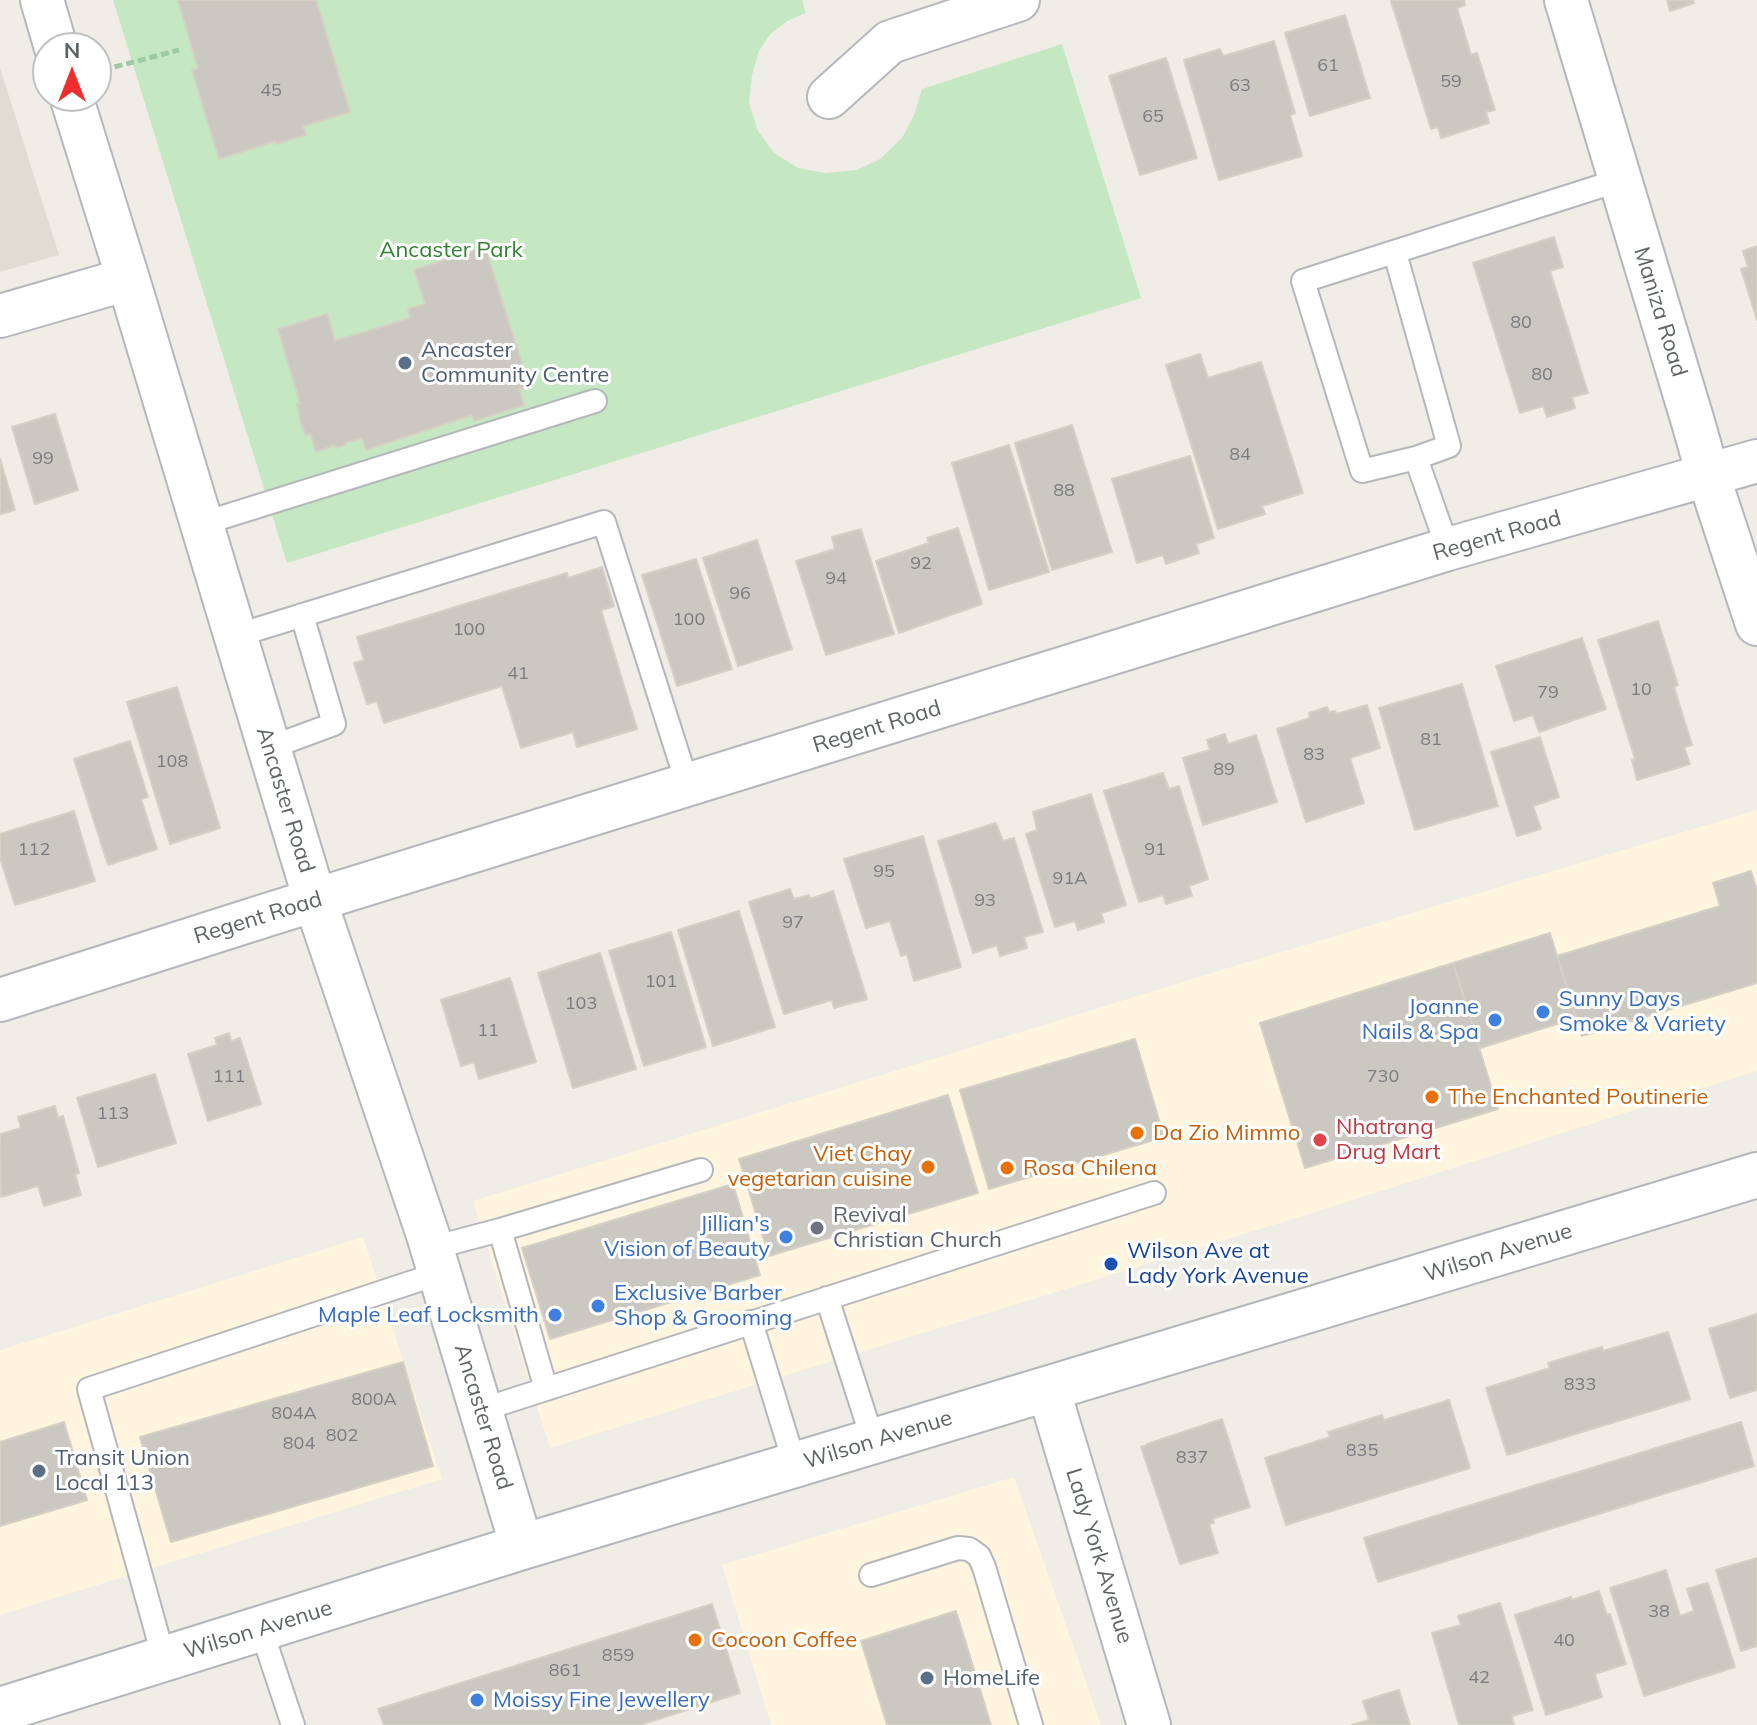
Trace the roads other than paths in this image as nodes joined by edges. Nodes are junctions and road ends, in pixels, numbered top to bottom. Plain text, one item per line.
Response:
1 (42, 0) edge
2 (1018, 0) edge
3 (1566, 0) edge
4 (51, 32) edge
5 (829, 97) dead end
6 (76, 112) edge
7 (1620, 180) junction
8 (1395, 253) junction
9 (128, 279) junction
10 (0, 316) edge
11 (595, 401) dead end
12 (1416, 458) junction
13 (1757, 461) edge
14 (1708, 475) junction
15 (201, 524) junction
16 (1448, 549) junction
17 (302, 615) junction
18 (1757, 624) edge
19 (235, 636) junction
20 (269, 748) junction
21 (688, 786) junction
22 (315, 900) junction
23 (0, 1000) edge
24 (701, 1170) dead end
25 (1757, 1175) edge
26 (1154, 1193) dead end
27 (500, 1230) junction
28 (436, 1260) junction
29 (827, 1298) junction
30 (751, 1322) junction
31 (1048, 1388) junction
32 (546, 1389) junction
33 (481, 1410) junction
34 (873, 1441) junction
35 (795, 1465) junction
36 (522, 1547) junction
37 (871, 1575) dead end
38 (261, 1629) junction
39 (164, 1659) junction
40 (0, 1710) edge
41 (293, 1725) edge
42 (1031, 1725) edge
43 (1149, 1725) edge

1 - 4 street
2 - 5 street
3 - 7 street, Maniza Road
6 - 9 street, Ancaster Road
7 - 8 lane
7 - 14 street, Maniza Road
8 - 12 lane
8 - 12 lane
9 - 10 street
9 - 15 street, Ancaster Road
11 - 15 lane
12 - 16 lane
13 - 14 street, Regent Road
14 - 16 street, Regent Road
14 - 18 street, Maniza Road
15 - 19 street, Ancaster Road
16 - 21 street, Regent Road
17 - 19 lane
17 - 20 lane
17 - 21 lane
19 - 20 street, Ancaster Road
20 - 22 street, Ancaster Road
21 - 22 street, Regent Road
22 - 23 street, Regent Road
22 - 28 street, Ancaster Road
24 - 27 lane
25 - 31 main road, Wilson Avenue
26 - 29 lane
27 - 28 lane
27 - 32 lane
28 - 33 street, Ancaster Road
28 - 39 lane
29 - 30 lane
29 - 34 lane
30 - 32 lane
30 - 35 lane
31 - 34 main road, Wilson Avenue
31 - 43 street, Lady York Avenue
32 - 33 lane
33 - 36 street, Ancaster Road
34 - 35 main road, Wilson Avenue
35 - 36 main road, Wilson Avenue
36 - 38 main road, Wilson Avenue
37 - 42 lane
38 - 39 main road, Wilson Avenue
38 - 41 lane
39 - 40 main road, Wilson Avenue

